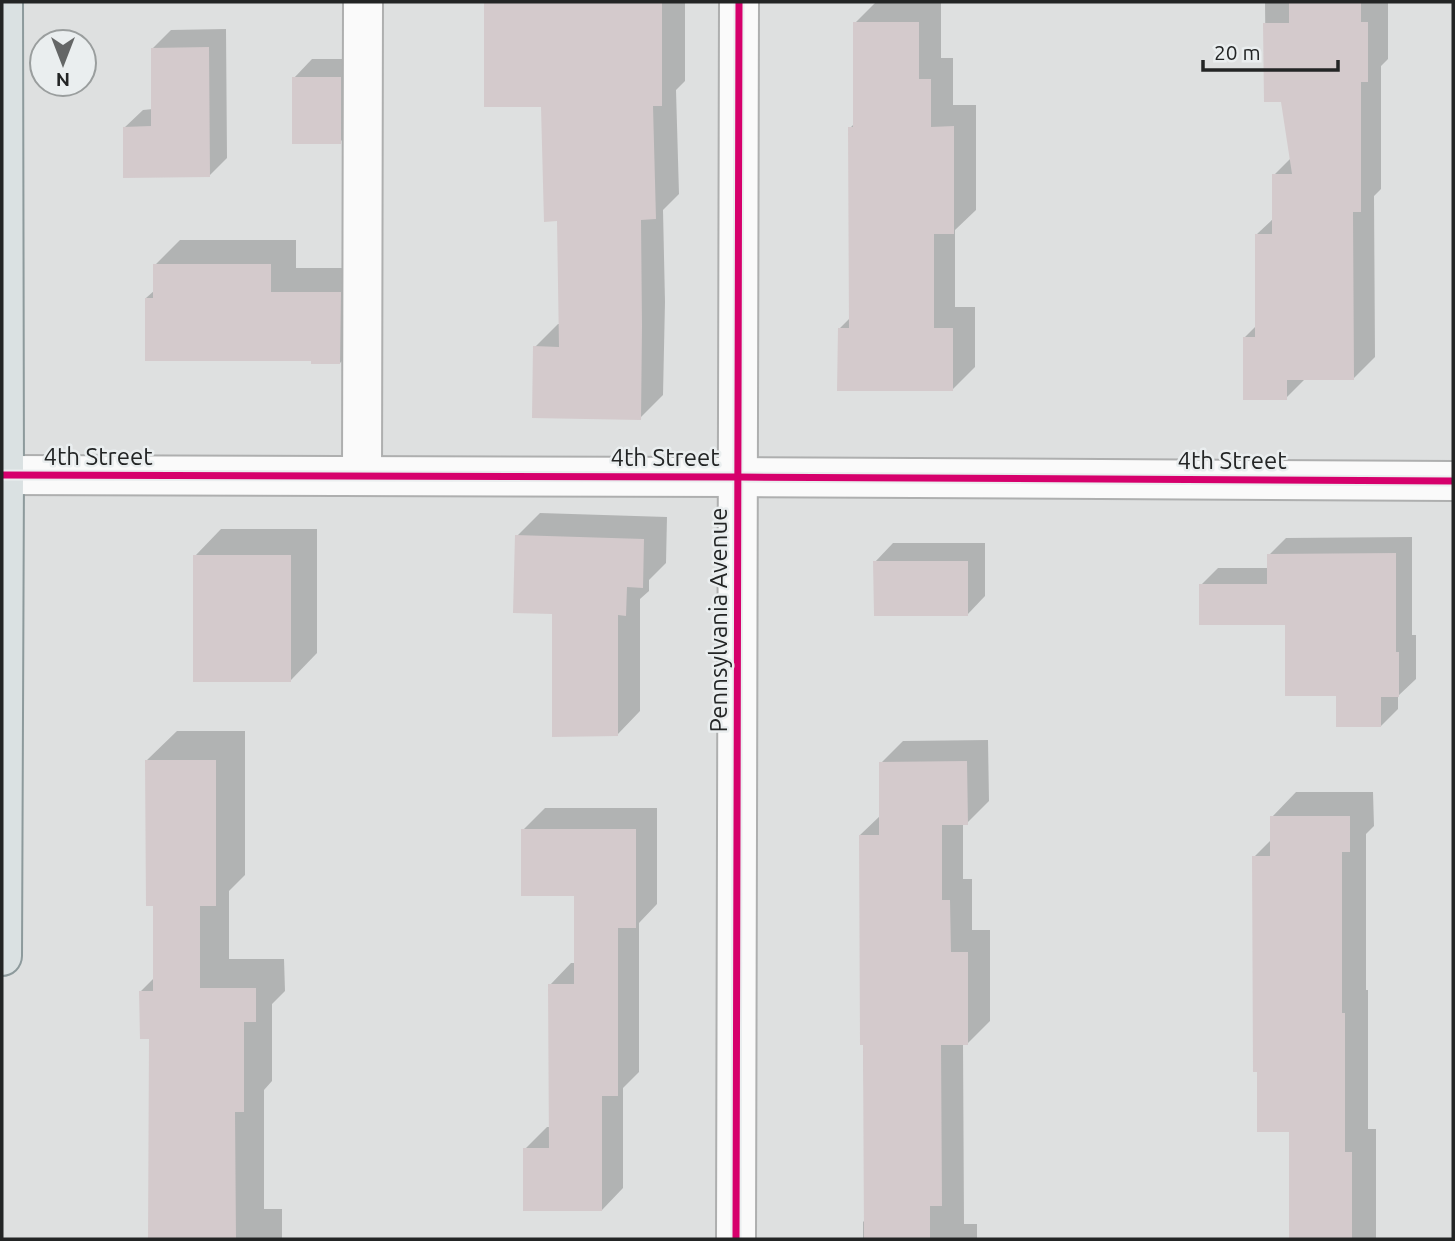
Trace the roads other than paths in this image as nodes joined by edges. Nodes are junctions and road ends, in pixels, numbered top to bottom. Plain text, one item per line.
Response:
1 (3, 2) edge
2 (363, 2) edge
3 (739, 2) edge
4 (3, 475) edge
5 (362, 476) junction
6 (737, 477) junction
7 (1453, 481) edge
8 (2, 956) edge
9 (736, 1239) edge

1 - 4 main road
2 - 5 street
3 - 6 street, Pennsylvania Avenue
4 - 5 street, 4th Street
4 - 8 main road
5 - 6 street, 4th Street
6 - 7 street, 4th Street
6 - 9 street, Pennsylvania Avenue

